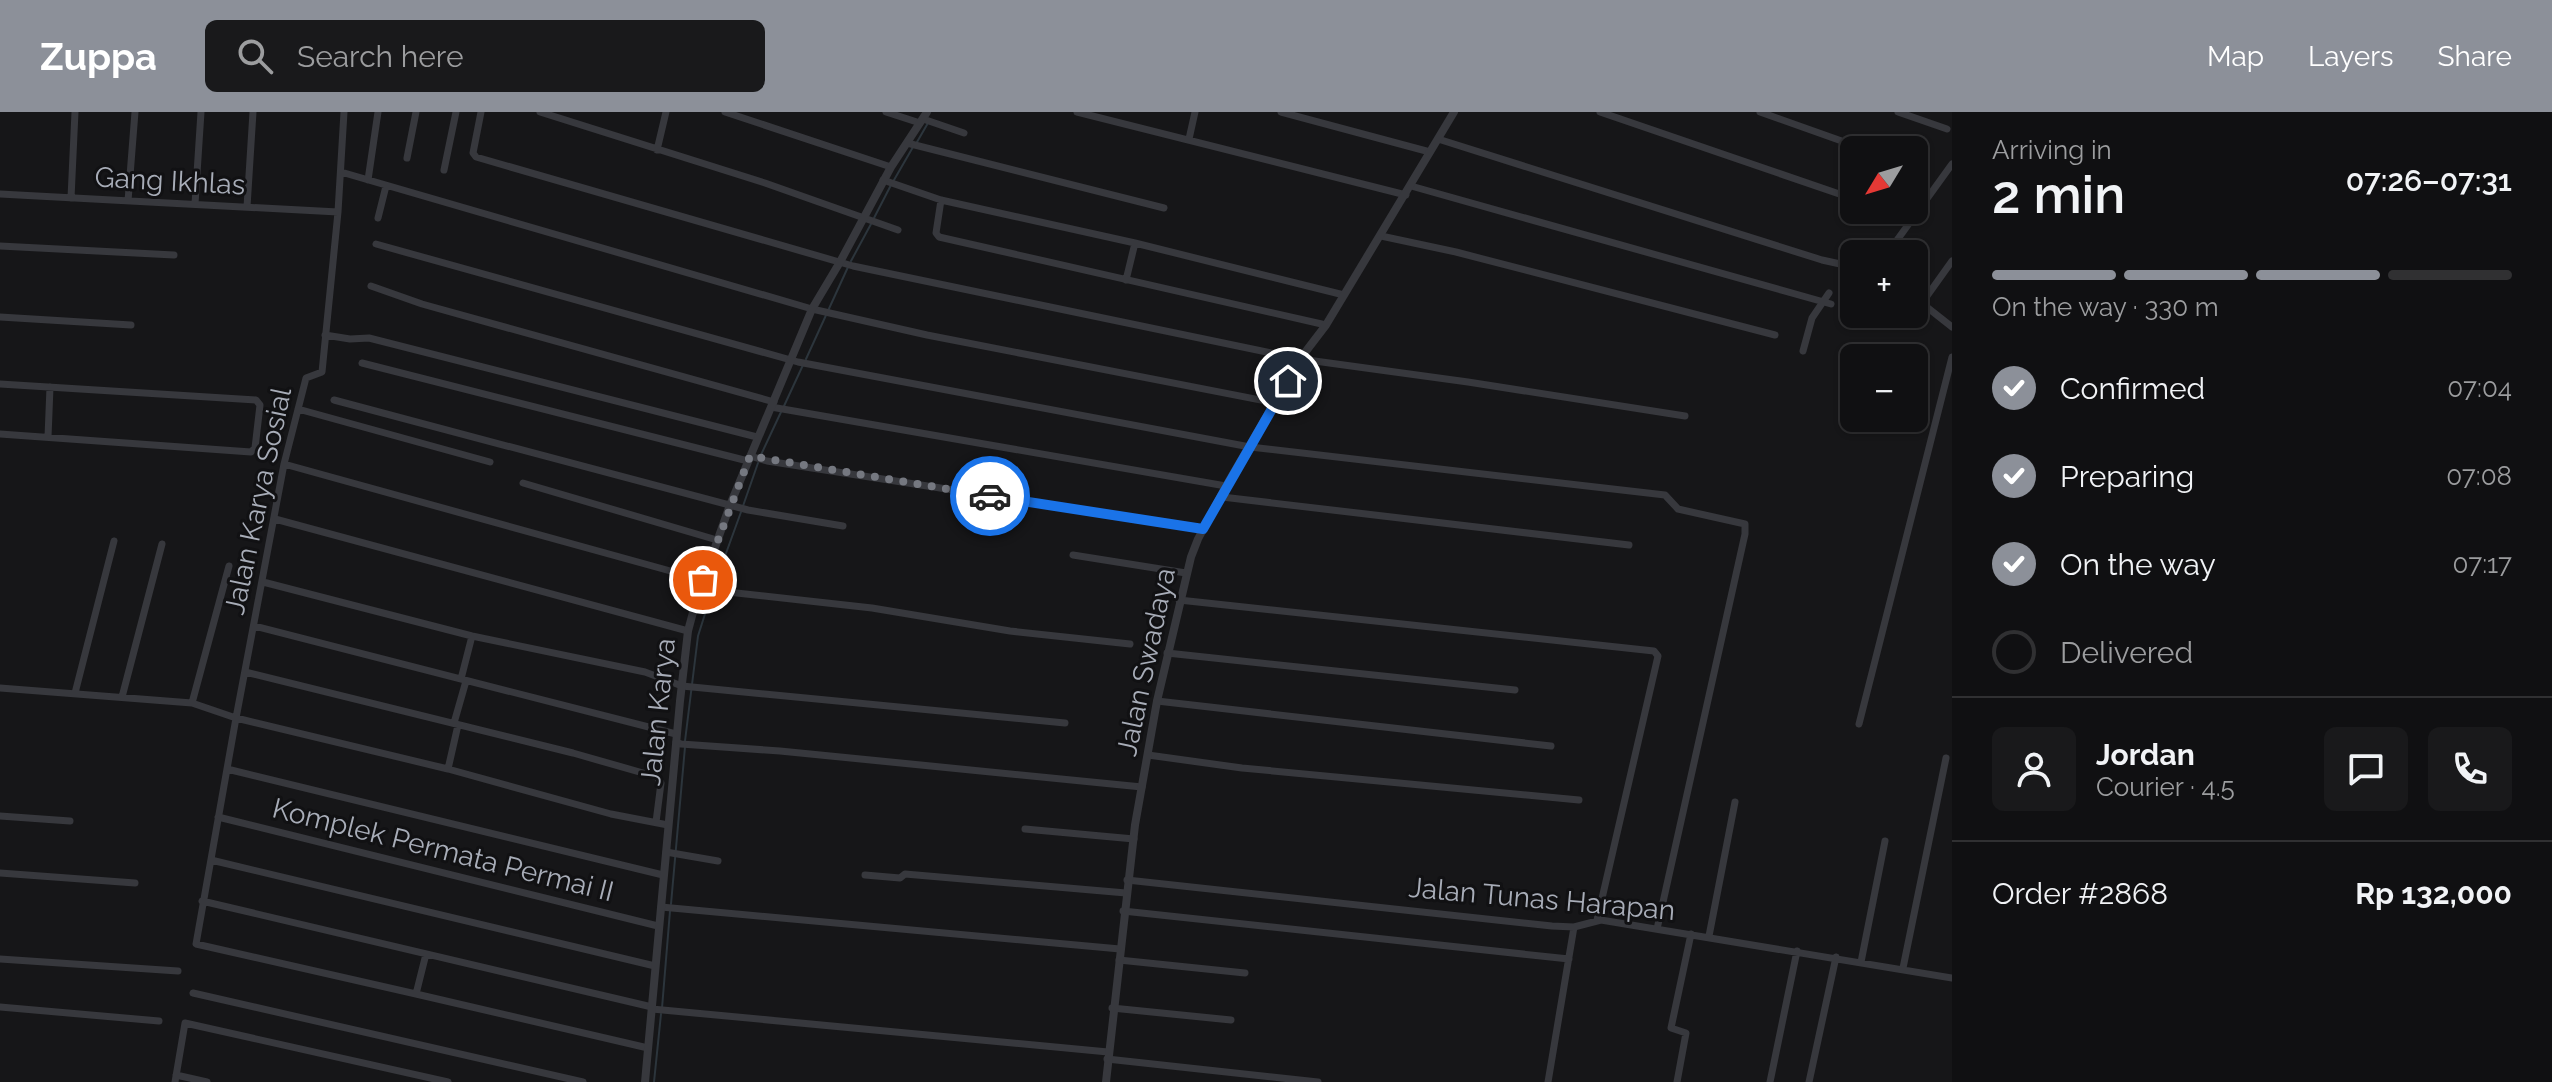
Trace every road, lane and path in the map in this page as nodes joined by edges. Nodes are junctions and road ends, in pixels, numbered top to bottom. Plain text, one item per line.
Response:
1 (75, 112) edge
2 (135, 112) edge
3 (201, 112) edge
4 (253, 112) edge
5 (344, 112) edge
6 (378, 112) edge
7 (416, 112) edge
8 (456, 112) edge
9 (481, 112) edge
10 (540, 112) edge
11 (666, 112) edge
12 (725, 112) edge
13 (886, 112) edge
14 (1077, 112) edge
15 (1195, 112) edge
16 (1281, 112) edge
17 (1454, 112) edge
18 (1600, 112) edge
19 (1760, 112) edge
20 (1898, 112) edge
21 (923, 118) edge
22 (1947, 129) dead end
23 (964, 133) dead end
24 (1189, 139) junction
25 (1438, 139) junction
26 (1840, 140) edge
27 (911, 145) junction
28 (657, 150) junction
29 (1430, 152) junction
30 (407, 158) dead end
31 (1952, 164) edge
32 (891, 167) junction
33 (444, 170) dead end
34 (341, 172) junction
35 (368, 180) junction
36 (885, 181) junction
37 (386, 186) junction
38 (1411, 186) junction
39 (0, 194) edge
40 (1840, 194) edge
41 (1406, 195) junction
42 (71, 198) junction
43 (941, 200) junction
44 (128, 201) junction
45 (195, 204) junction
46 (247, 207) junction
47 (1164, 208) dead end
48 (338, 212) junction
49 (378, 218) dead end
50 (869, 221) junction
51 (898, 230) dead end
52 (1381, 236) junction
53 (1897, 240) edge
54 (1135, 243) junction
55 (376, 244) dead end
56 (0, 246) edge
57 (174, 255) dead end
58 (1952, 261) edge
59 (846, 264) junction
60 (1840, 264) edge
61 (1126, 280) junction
62 (371, 286) dead end
63 (1829, 293) dead end
64 (1344, 295) junction
65 (1928, 295) edge
66 (1822, 302) junction
67 (1831, 304) dead end
68 (1928, 308) edge
69 (815, 310) junction
70 (0, 317) edge
71 (131, 325) dead end
72 (1326, 325) junction
73 (1952, 327) edge
74 (325, 335) junction
75 (1775, 335) dead end
76 (1803, 351) dead end
77 (1952, 357) edge
78 (1300, 359) junction
79 (794, 361) junction
80 (362, 363) dead end
81 (0, 384) edge
82 (50, 387) junction
83 (334, 400) dead end
84 (1276, 403) junction
85 (774, 406) junction
86 (298, 409) junction
87 (1685, 416) dead end
88 (0, 434) edge
89 (48, 437) junction
90 (757, 437) junction
91 (1250, 447) junction
92 (751, 459) junction
93 (490, 462) dead end
94 (284, 464) junction
95 (523, 483) dead end
96 (1226, 486) junction
97 (1222, 497) junction
98 (739, 507) junction
99 (275, 519) junction
100 (843, 526) dead end
101 (1203, 529) junction
102 (717, 540) junction
103 (114, 541) dead end
104 (162, 544) dead end
105 (1629, 545) dead end
106 (1073, 555) dead end
107 (229, 566) dead end
108 (1186, 573) junction
109 (263, 582) junction
110 (702, 586) junction
111 (1179, 600) junction
112 (254, 626) junction
113 (688, 631) junction
114 (472, 636) junction
115 (1130, 644) dead end
116 (1167, 653) junction
117 (245, 672) junction
118 (464, 680) junction
119 (688, 687) junction
120 (0, 688) edge
121 (1515, 690) dead end
122 (75, 693) junction
123 (122, 697) junction
124 (1157, 701) junction
125 (192, 703) junction
126 (236, 718) junction
127 (1065, 723) dead end
128 (456, 724) junction
129 (1859, 724) dead end
130 (678, 740) junction
131 (1551, 746) dead end
132 (1148, 755) junction
133 (1946, 758) dead end
134 (227, 769) junction
135 (448, 769) junction
136 (1142, 787) junction
137 (1579, 800) dead end
138 (1735, 802) dead end
139 (0, 816) edge
140 (218, 817) junction
141 (70, 821) dead end
142 (656, 822) junction
143 (668, 825) junction
144 (1025, 829) dead end
145 (1134, 839) junction
146 (1885, 841) dead end
147 (667, 852) junction
148 (211, 860) junction
149 (718, 861) dead end
150 (0, 873) edge
151 (663, 875) junction
152 (865, 875) dead end
153 (1127, 880) junction
154 (135, 883) dead end
155 (1126, 893) junction
156 (202, 901) junction
157 (662, 907) junction
158 (1123, 911) junction
159 (1597, 920) junction
160 (658, 926) junction
161 (1574, 927) junction
162 (1657, 929) junction
163 (1691, 934) junction
164 (1709, 936) junction
165 (1120, 949) junction
166 (1797, 951) junction
167 (426, 954) junction
168 (1836, 957) junction
169 (0, 959) edge
170 (1569, 959) junction
171 (1119, 960) junction
172 (1861, 962) junction
173 (655, 966) junction
174 (1903, 968) junction
175 (178, 971) dead end
176 (1245, 973) dead end
177 (1951, 975) edge
178 (193, 993) dead end
179 (416, 994) junction
180 (0, 1007) edge
181 (1112, 1008) junction
182 (654, 1009) junction
183 (1231, 1020) dead end
184 (159, 1021) dead end
185 (648, 1048) junction
186 (1108, 1055) junction
187 (175, 1078) edge
188 (422, 1079) edge
189 (207, 1082) edge
190 (448, 1082) edge
191 (583, 1082) edge
192 (645, 1082) edge
193 (1106, 1082) edge
194 (1318, 1082) edge
195 (1548, 1082) edge
196 (1677, 1082) edge
197 (1770, 1082) edge
198 (1809, 1082) edge

1 - 42 street
2 - 44 street
3 - 45 street
4 - 46 street
5 - 34 street, Jalan Karya Sosial
6 - 35 street
7 - 30 street
8 - 33 street
9 - 59 street
10 - 28 street
11 - 28 street
12 - 32 street
13 - 21 street
14 - 24 street
15 - 24 street
16 - 29 street
17 - 25 street, Jalan Swadaya
18 - 40 street
19 - 26 street
20 - 22 street
21 - 23 street
21 - 27 street, Jalan Karya
24 - 41 street
25 - 29 street, Jalan Swadaya
25 - 60 street
27 - 32 street, Jalan Karya
27 - 47 street
28 - 50 street
29 - 38 street, Jalan Swadaya
31 - 53 street
32 - 36 street, Jalan Karya
34 - 35 street
34 - 48 street, Jalan Karya Sosial
35 - 37 street
36 - 43 street
36 - 50 street, Jalan Karya
37 - 49 street
37 - 69 street
38 - 41 street, Jalan Swadaya
38 - 66 street
39 - 42 street, Gang Ikhlas
41 - 52 street, Jalan Swadaya
42 - 44 street, Gang Ikhlas
43 - 54 street
43 - 61 street
44 - 45 street, Gang Ikhlas
45 - 46 street, Gang Ikhlas
46 - 48 street, Gang Ikhlas
48 - 74 street, Jalan Karya Sosial
50 - 51 street
50 - 59 street, Jalan Karya
52 - 64 street, Jalan Swadaya
52 - 75 street
54 - 61 street
54 - 64 street
55 - 79 street
56 - 57 street
58 - 65 street
59 - 69 street, Jalan Karya
59 - 78 street
61 - 72 street
62 - 85 street
63 - 66 street
64 - 72 street, Jalan Swadaya
66 - 67 street
66 - 76 street
68 - 73 street
69 - 79 street, Jalan Karya
69 - 84 street
70 - 71 street
72 - 78 street, Jalan Swadaya
74 - 86 street, Jalan Karya Sosial
74 - 90 street
77 - 129 street
78 - 84 street, Jalan Swadaya
78 - 87 street
79 - 85 street, Jalan Karya
79 - 91 street
80 - 92 street
81 - 82 street
82 - 89 street
82 - 89 street
83 - 98 street
84 - 91 street, Jalan Swadaya
85 - 90 street, Jalan Karya
85 - 96 street
86 - 93 street
86 - 94 street, Jalan Karya Sosial
88 - 89 street
90 - 92 street, Jalan Karya
91 - 96 street, Jalan Swadaya
91 - 162 street
92 - 98 street, Jalan Karya
92 - 101 street
94 - 99 street, Jalan Karya Sosial
94 - 110 street
95 - 102 street
96 - 97 street, Jalan Swadaya
97 - 101 street, Jalan Swadaya
97 - 105 street
98 - 100 street
98 - 102 street, Jalan Karya
99 - 109 street, Jalan Karya Sosial
99 - 113 street
101 - 108 street, Jalan Swadaya
102 - 110 street, Jalan Karya
103 - 122 street
104 - 123 street
106 - 108 street
107 - 125 street
108 - 111 street, Jalan Swadaya
109 - 112 street, Jalan Karya Sosial
109 - 114 street
110 - 113 street, Jalan Karya
110 - 115 street
111 - 116 street, Jalan Swadaya
111 - 159 street
112 - 117 street, Jalan Karya Sosial
112 - 118 street
113 - 119 street, Jalan Karya
114 - 118 street
114 - 119 street
116 - 121 street
116 - 124 street, Jalan Swadaya
117 - 126 street, Jalan Karya Sosial
117 - 128 street
118 - 128 street
118 - 130 street
119 - 127 street
119 - 130 street, Jalan Karya
120 - 122 street
122 - 123 street
123 - 125 street
124 - 131 street
124 - 132 street, Jalan Swadaya
125 - 126 street
126 - 134 street, Jalan Karya Sosial
126 - 135 street
128 - 135 street
128 - 142 street
130 - 136 street
130 - 143 street, Jalan Karya
132 - 136 street, Jalan Swadaya
132 - 137 street
133 - 174 street
134 - 140 street, Jalan Karya Sosial
134 - 151 street
135 - 142 street
136 - 145 street, Jalan Swadaya
138 - 164 street
139 - 141 street
140 - 148 street, Jalan Karya Sosial
140 - 160 street, Komplek Permata Permai II
142 - 143 street
143 - 147 street, Jalan Karya
144 - 145 street
145 - 153 street, Jalan Swadaya
146 - 172 street
147 - 149 street
147 - 151 street, Jalan Karya
148 - 156 street, Jalan Karya Sosial
148 - 173 street
150 - 154 street
151 - 157 street, Jalan Karya
152 - 155 street
153 - 155 street, Jalan Swadaya
153 - 161 street, Jalan Tunas Harapan
155 - 158 street, Jalan Swadaya
156 - 167 street
156 - 179 street, Jalan Karya Sosial
157 - 160 street, Jalan Karya
157 - 165 street
158 - 165 street, Jalan Swadaya
158 - 170 street
159 - 161 street, Jalan Tunas Harapan
159 - 162 street, Jalan Tunas Harapan
160 - 173 street, Jalan Karya
161 - 170 street
162 - 163 street, Jalan Tunas Harapan
163 - 164 street, Jalan Tunas Harapan
163 - 196 street
164 - 166 street, Jalan Tunas Harapan
165 - 171 street, Jalan Swadaya
166 - 168 street, Jalan Tunas Harapan
166 - 197 street
167 - 179 street
167 - 182 street
168 - 172 street, Jalan Tunas Harapan
168 - 198 street
169 - 175 street
170 - 195 street
171 - 176 street
171 - 181 street, Jalan Swadaya
172 - 174 street, Jalan Tunas Harapan
173 - 182 street, Jalan Karya
174 - 177 street, Jalan Tunas Harapan
178 - 191 street
179 - 185 street
180 - 184 street
181 - 183 street
181 - 186 street, Jalan Swadaya
182 - 185 street, Jalan Karya
182 - 186 street
185 - 192 street, Jalan Karya
186 - 193 street, Jalan Swadaya
186 - 194 street
187 - 188 street
187 - 189 street
188 - 190 street

